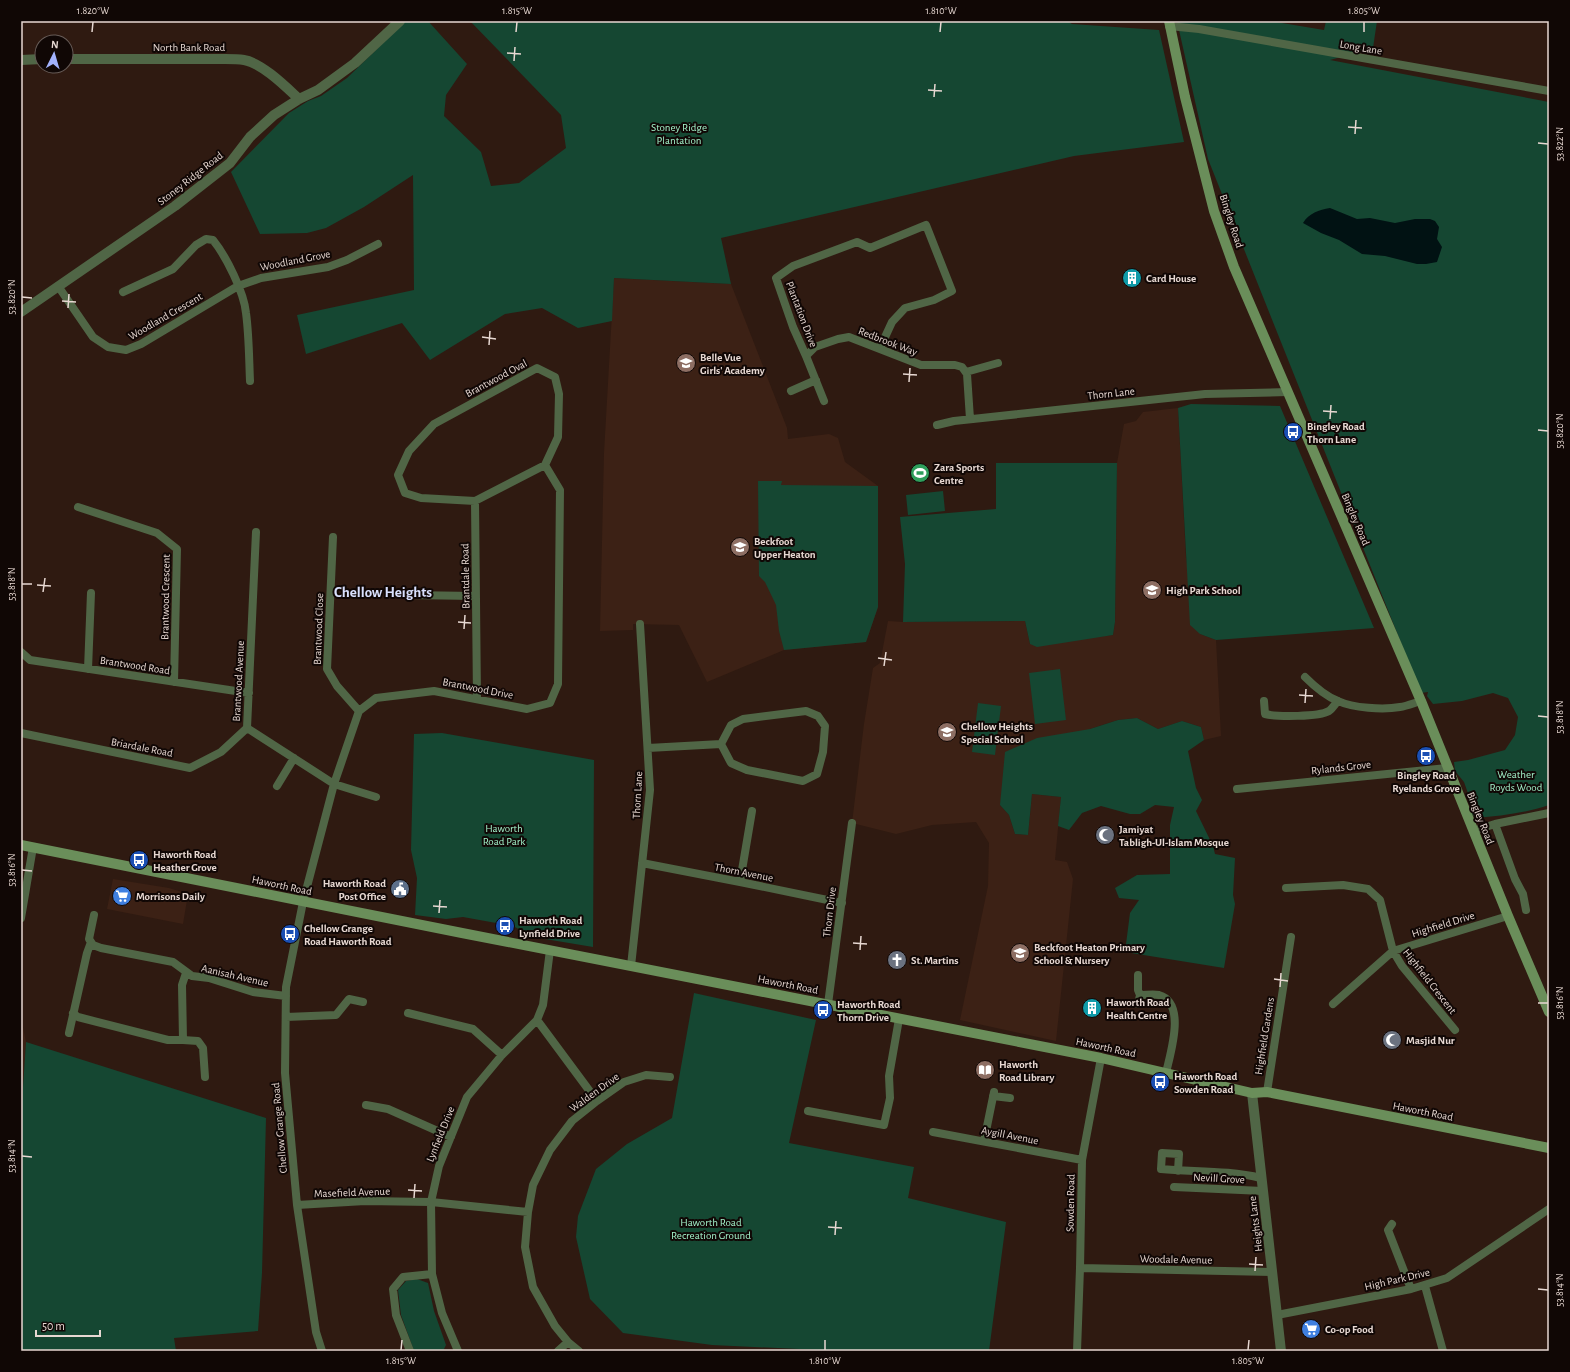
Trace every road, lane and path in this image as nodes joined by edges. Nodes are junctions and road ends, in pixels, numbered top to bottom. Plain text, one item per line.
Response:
1 (400, 21) edge
2 (1169, 24) edge
3 (74, 59) edge
4 (21, 60) edge
5 (34, 60) edge
6 (1549, 91) edge
7 (299, 99) junction
8 (378, 244) dead end
9 (58, 286) junction
10 (238, 286) junction
11 (123, 292) dead end
12 (21, 312) edge
13 (880, 348) junction
14 (806, 356) junction
15 (998, 363) dead end
16 (966, 372) junction
17 (816, 380) junction
18 (250, 381) dead end
19 (791, 390) dead end
20 (1288, 392) junction
21 (824, 401) dead end
22 (970, 419) junction
23 (938, 425) dead end
24 (545, 465) junction
25 (475, 501) junction
26 (78, 507) dead end
27 (256, 532) dead end
28 (333, 537) dead end
29 (91, 593) dead end
30 (407, 595) dead end
31 (476, 596) junction
32 (640, 624) dead end
33 (21, 652) edge
34 (88, 669) junction
35 (1305, 677) dead end
36 (174, 682) junction
37 (249, 693) junction
38 (477, 699) junction
39 (1264, 701) dead end
40 (1338, 701) junction
41 (1421, 701) junction
42 (359, 710) junction
43 (247, 728) junction
44 (21, 733) edge
45 (721, 744) junction
46 (648, 748) junction
47 (294, 758) junction
48 (1447, 768) junction
49 (334, 784) junction
50 (277, 786) dead end
51 (1237, 789) dead end
52 (376, 797) dead end
53 (752, 811) dead end
54 (1549, 813) edge
55 (852, 823) dead end
56 (1495, 824) junction
57 (1473, 831) junction
58 (21, 845) edge
59 (33, 847) junction
60 (642, 864) junction
61 (740, 882) junction
62 (1286, 888) dead end
63 (303, 902) junction
64 (842, 903) junction
65 (1526, 910) dead end
66 (94, 914) dead end
67 (1508, 916) junction
68 (21, 918) edge
69 (1291, 937) dead end
70 (91, 942) junction
71 (550, 950) junction
72 (1393, 952) junction
73 (631, 966) junction
74 (186, 973) junction
75 (1138, 975) dead end
76 (1140, 995) junction
77 (286, 996) junction
78 (363, 1002) dead end
79 (828, 1004) junction
80 (1138, 1004) dead end
81 (1332, 1004) dead end
82 (1549, 1012) edge
83 (73, 1013) junction
84 (408, 1014) dead end
85 (286, 1017) junction
86 (899, 1019) junction
87 (537, 1020) junction
88 (1455, 1030) dead end
89 (69, 1033) dead end
90 (183, 1040) junction
91 (502, 1055) junction
92 (1101, 1058) junction
93 (1166, 1073) junction
94 (205, 1077) dead end
95 (670, 1077) dead end
96 (1267, 1092) junction
97 (1252, 1093) junction
98 (1010, 1098) dead end
99 (597, 1100) junction
100 (366, 1105) dead end
101 (808, 1111) dead end
102 (933, 1132) dead end
103 (451, 1137) junction
104 (984, 1141) junction
105 (1549, 1148) edge
106 (1082, 1160) junction
107 (1178, 1170) dead end
108 (1261, 1178) junction
109 (1174, 1187) dead end
110 (1263, 1191) junction
111 (431, 1202) junction
112 (297, 1205) junction
113 (1549, 1209) edge
114 (528, 1212) junction
115 (1392, 1224) dead end
116 (1080, 1268) junction
117 (1272, 1272) junction
118 (432, 1274) junction
119 (1425, 1286) junction
120 (1411, 1289) junction
121 (1277, 1316) junction
122 (568, 1342) junction
123 (322, 1351) edge
124 (410, 1351) edge
125 (458, 1351) edge
126 (558, 1351) edge
127 (579, 1351) edge
128 (1077, 1351) edge
129 (1282, 1351) edge
130 (1443, 1351) edge

1 - 7 street, Stoney Ridge Road
2 - 6 street, Long Lane
2 - 20 main road, Bingley Road
3 - 7 street, North Bank Road
4 - 5 street
7 - 9 street, Stoney Ridge Road
8 - 10 street, Woodland Grove
9 - 10 street, Woodland Crescent
9 - 12 street, Stoney Ridge Road
10 - 11 street
10 - 18 street
13 - 14 street, Redbrook Way
13 - 14 street, Plantation Drive
13 - 16 street, Redbrook Way
14 - 17 street
15 - 16 street
16 - 22 street
17 - 19 street
17 - 21 street
20 - 22 street, Thorn Lane
20 - 41 main road, Bingley Road
22 - 23 street, Thorn Lane
24 - 25 street
24 - 25 street, Brantwood Oval
24 - 38 street, Brantwood Drive
25 - 31 street, Brantdale Road
26 - 36 street, Brantwood Crescent
27 - 37 street, Brantwood Avenue
28 - 42 street, Brantwood Close
29 - 34 street
30 - 31 street
31 - 38 street, Brantdale Road
32 - 46 street, Thorn Lane
33 - 34 street, Brantwood Road
34 - 36 street, Brantwood Road
35 - 40 street
36 - 37 street, Brantwood Road
37 - 43 street, Brantwood Avenue
38 - 42 street, Brantwood Drive
39 - 40 street
40 - 41 street
41 - 48 main road, Bingley Road
42 - 49 street
43 - 44 street, Briardale Road
43 - 47 street, Brantwood Avenue
45 - 45 street
45 - 46 street
46 - 60 street, Thorn Lane
47 - 49 street, Brantwood Avenue
47 - 50 street
48 - 51 street, Rylands Grove
48 - 57 main road, Bingley Road
49 - 52 street, Brantwood Avenue
49 - 63 street
53 - 61 street
54 - 56 street
55 - 64 street, Thorn Drive
56 - 57 street
56 - 65 street
57 - 67 main road, Bingley Road
58 - 59 main road, Haworth Road
59 - 63 main road, Haworth Road
59 - 68 street
60 - 61 street, Thorn Avenue
60 - 73 street, Thorn Lane
61 - 64 street, Thorn Avenue
62 - 72 street, Highfield Crescent
63 - 71 main road, Haworth Road
63 - 77 street, Chellow Grange Road
64 - 79 street, Thorn Drive
66 - 70 street
67 - 72 street, Highfield Drive
67 - 82 main road, Bingley Road
69 - 96 street, Highfield Gardens
70 - 74 street, Aanisah Avenue
70 - 83 street
71 - 73 main road, Haworth Road
71 - 87 street, Lynfield Drive
72 - 81 street, Highfield Drive
72 - 88 street, Highfield Crescent
73 - 79 main road, Haworth Road
74 - 77 street, Aanisah Avenue
74 - 90 street
75 - 76 street
76 - 80 street
76 - 93 street
77 - 85 street, Chellow Grange Road
78 - 85 street
79 - 86 main road, Haworth Road
83 - 89 street
83 - 90 street
84 - 91 street
85 - 112 street, Chellow Grange Road
86 - 92 main road, Haworth Road
86 - 101 street
87 - 91 street, Lynfield Drive
87 - 99 street
90 - 94 street
91 - 103 street, Lynfield Drive
92 - 93 main road, Haworth Road
92 - 106 street, Sowden Road
93 - 97 main road, Haworth Road
95 - 99 street, Walden Drive
96 - 97 main road, Haworth Road
96 - 105 main road, Haworth Road
97 - 108 street, Heights Lane
98 - 104 street
99 - 114 street, Walden Drive
100 - 103 street
102 - 104 street, Aygill Avenue
103 - 111 street, Lynfield Drive
104 - 106 street, Aygill Avenue
106 - 116 street, Sowden Road
107 - 108 street
108 - 110 street, Heights Lane
109 - 110 street, Nevill Grove
110 - 117 street, Heights Lane
111 - 112 street, Masefield Avenue
111 - 114 street, Masefield Avenue
111 - 118 street, Lynfield Drive
112 - 123 street, Chellow Grange Road
113 - 119 street, High Park Drive
114 - 122 street, Walden Drive
115 - 120 street
116 - 117 street, Woodale Avenue
116 - 128 street, Sowden Road
117 - 121 street, Heights Lane
118 - 124 street
118 - 125 street, Lynfield Drive
119 - 120 street, High Park Drive
119 - 130 street
120 - 121 street, High Park Drive
121 - 129 street, Heights Lane
122 - 126 street
122 - 127 street, Walden Drive

